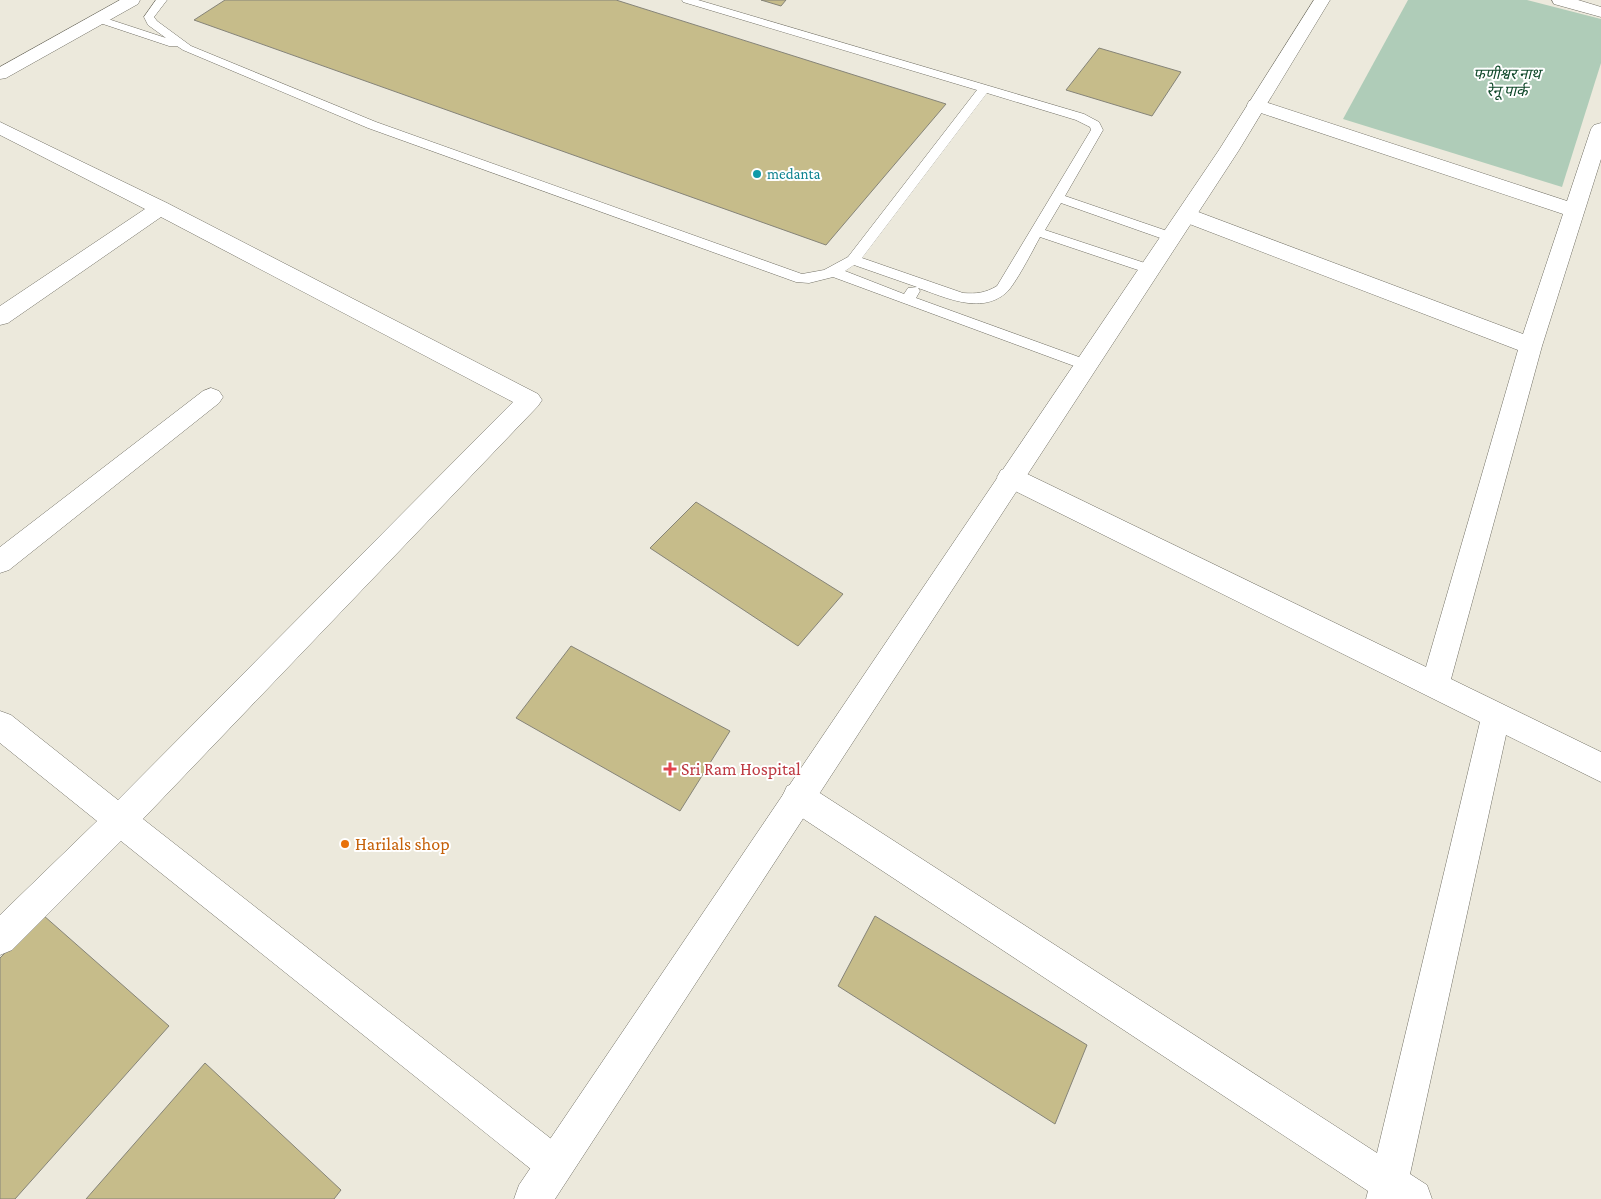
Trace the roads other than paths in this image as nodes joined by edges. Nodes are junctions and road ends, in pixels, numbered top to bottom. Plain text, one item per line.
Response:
1 (132, 0) edge
2 (162, 0) edge
3 (687, 0) edge
4 (1322, 0) edge
5 (1560, 0) edge
6 (1601, 12) edge
7 (98, 19) junction
8 (187, 48) junction
9 (0, 74) edge
10 (984, 89) junction
11 (1256, 105) junction
12 (0, 128) edge
13 (1601, 129) edge
14 (1058, 198) junction
15 (160, 208) junction
16 (1575, 211) junction
17 (1186, 214) junction
18 (1038, 232) junction
19 (1171, 237) junction
20 (853, 260) junction
21 (1149, 269) junction
22 (834, 272) junction
23 (920, 283) junction
24 (906, 300) junction
25 (0, 316) edge
26 (1531, 346) junction
27 (1085, 365) junction
28 (211, 397) dead end
29 (1010, 478) junction
30 (0, 562) edge
31 (1435, 684) junction
32 (1496, 715) junction
33 (0, 724) edge
34 (1601, 767) edge
35 (798, 797) junction
36 (120, 820) junction
37 (0, 938) edge
38 (555, 1165) junction
39 (1396, 1194) edge
40 (532, 1199) edge

1 - 7 street
2 - 8 lane
3 - 10 lane
4 - 11 street
5 - 6 street
7 - 8 lane
7 - 9 street
8 - 22 lane
10 - 14 lane
10 - 20 lane
11 - 16 street
11 - 17 street
12 - 15 street
13 - 16 street
14 - 18 lane
14 - 19 lane
15 - 25 street
15 - 36 street
16 - 26 street
17 - 19 street
17 - 26 street
18 - 21 lane
18 - 23 lane
19 - 21 street
20 - 22 lane
20 - 23 lane
21 - 27 street
22 - 24 lane
23 - 24 lane
24 - 27 lane
26 - 31 street
27 - 29 street
28 - 30 street
29 - 31 street
29 - 35 street
31 - 32 street
32 - 34 street
32 - 39 street
33 - 36 street
35 - 38 street
35 - 39 street
36 - 37 street
36 - 38 street
38 - 40 street

